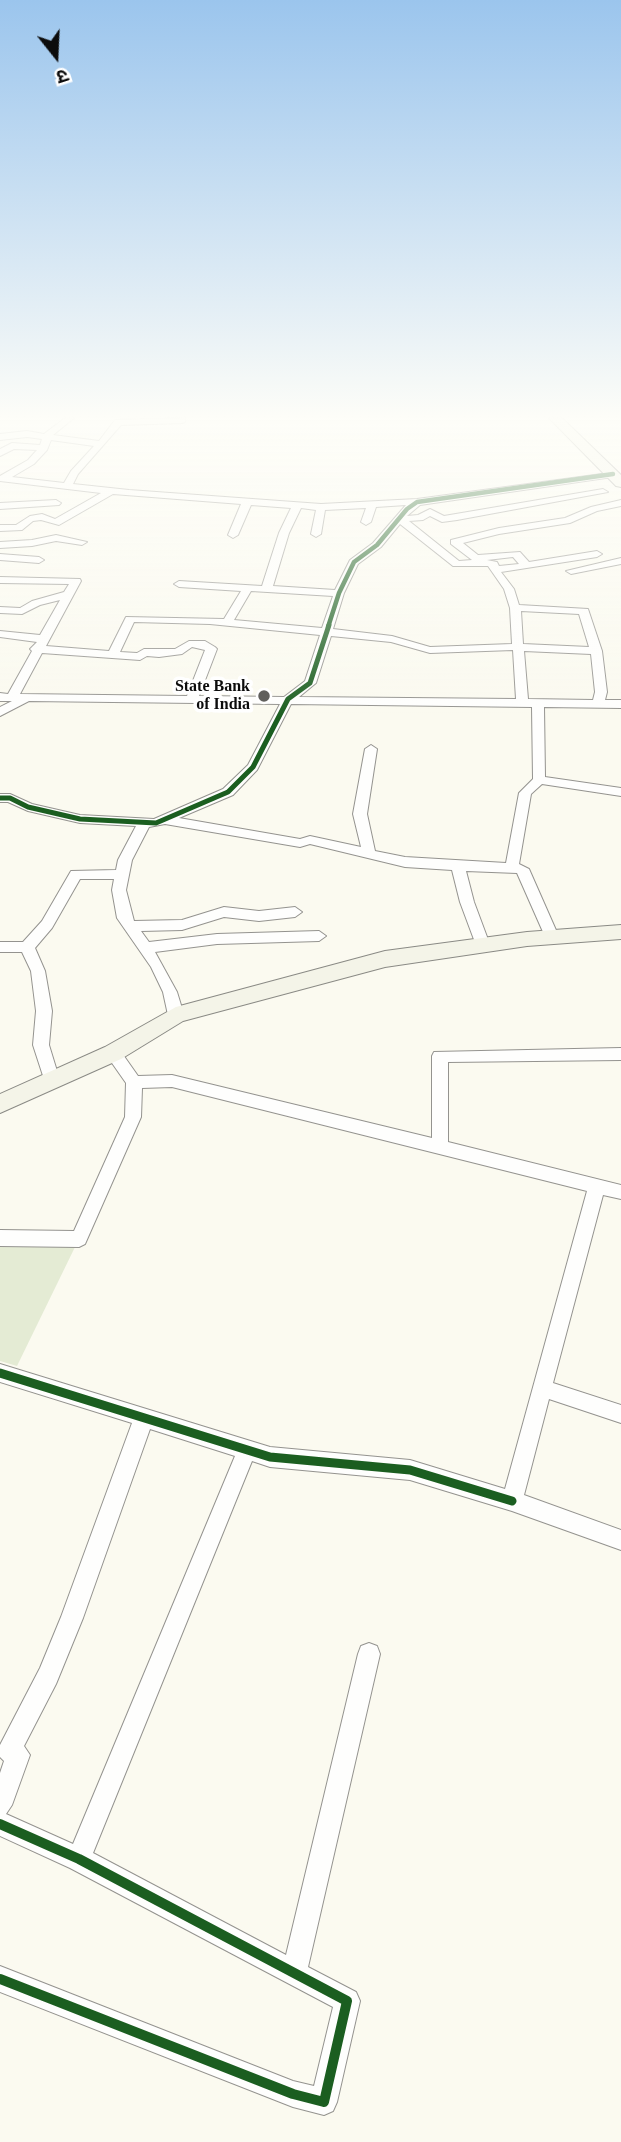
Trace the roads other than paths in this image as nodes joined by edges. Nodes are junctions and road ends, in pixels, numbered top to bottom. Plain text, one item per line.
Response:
1 (36, 518) edge
2 (44, 518) edge
3 (65, 518) edge
4 (240, 518) edge
5 (292, 518) edge
6 (319, 518) edge
7 (367, 518) edge
8 (420, 518) edge
9 (574, 518) edge
10 (399, 519) junction
11 (366, 522) dead end
12 (0, 528) edge
13 (316, 534) dead end
14 (233, 536) dead end
15 (82, 542) dead end
16 (0, 545) edge
17 (597, 554) dead end
18 (0, 557) edge
19 (39, 560) dead end
20 (621, 561) edge
21 (527, 566) junction
22 (494, 570) junction
23 (571, 571) dead end
24 (0, 580) edge
25 (179, 584) dead end
26 (248, 587) junction
27 (267, 588) junction
28 (339, 593) junction
29 (67, 595) junction
30 (514, 608) junction
31 (0, 610) edge
32 (227, 623) junction
33 (326, 632) junction
34 (0, 634) edge
35 (39, 644) junction
36 (516, 647) junction
37 (596, 651) junction
38 (113, 654) junction
39 (6, 697) edge
40 (27, 697) junction
41 (192, 698) junction
42 (288, 699) junction
43 (522, 702) junction
44 (538, 702) junction
45 (598, 702) junction
46 (621, 704) edge
47 (0, 712) edge
48 (371, 749) dead end
49 (539, 780) junction
50 (621, 792) edge
51 (0, 798) edge
52 (165, 820) junction
53 (145, 823) junction
54 (369, 853) junction
55 (458, 866) junction
56 (512, 868) junction
57 (122, 875) junction
58 (295, 912) dead end
59 (130, 926) junction
60 (621, 932) edge
61 (319, 936) dead end
62 (552, 937) junction
63 (483, 945) junction
64 (0, 947) edge
65 (27, 947) junction
66 (145, 948) junction
67 (176, 1015) junction
68 (113, 1053) junction
69 (621, 1054) edge
70 (51, 1081) junction
71 (134, 1082) junction
72 (0, 1104) edge
73 (440, 1148) junction
74 (596, 1187) junction
75 (621, 1192) edge
76 (0, 1238) edge
77 (0, 1373) edge
78 (542, 1388) junction
79 (621, 1413) edge
80 (144, 1418) junction
81 (247, 1450) junction
82 (512, 1501) junction
83 (621, 1540) edge
84 (369, 1654) dead end
85 (0, 1805) edge
86 (0, 1824) edge
87 (79, 1859) junction
88 (294, 1973) junction
89 (0, 1979) edge

1 - 12 street
2 - 3 street
4 - 14 street
5 - 27 street
6 - 13 street
7 - 11 street
8 - 10 street
9 - 21 street
10 - 22 street
10 - 28 street
15 - 16 street
17 - 21 street
18 - 19 street
20 - 23 street
21 - 22 street
22 - 30 street
24 - 29 street
25 - 26 street
26 - 27 street
26 - 32 street
27 - 28 street
28 - 33 street
29 - 31 street
29 - 35 street
30 - 36 street
30 - 37 street
32 - 33 street
32 - 38 street
33 - 36 street
33 - 42 street
34 - 35 street
35 - 38 street
35 - 39 street
36 - 37 street
36 - 43 street
37 - 45 street
38 - 41 street
39 - 40 street
40 - 41 street
40 - 47 street
41 - 42 street
42 - 43 street
42 - 52 street
43 - 44 street
44 - 45 street
44 - 49 street
45 - 46 street
48 - 54 street
49 - 50 street
49 - 56 street
51 - 53 street
52 - 53 street
52 - 54 street
53 - 57 street
54 - 55 street
55 - 56 street
55 - 63 street
56 - 62 street
57 - 59 street
57 - 65 street
58 - 59 street
59 - 66 street
60 - 62 main road
61 - 66 street
62 - 63 main road
63 - 67 main road
64 - 65 street
65 - 70 street
66 - 67 street
67 - 68 main road
68 - 70 main road
68 - 71 street
69 - 73 street
70 - 72 main road
71 - 73 street
71 - 76 street
73 - 74 street
74 - 75 street
74 - 78 street
77 - 80 street
78 - 79 street
78 - 82 street
80 - 81 street
80 - 85 street
81 - 82 street
81 - 87 street
82 - 83 street
84 - 88 street
86 - 87 street
87 - 88 street
88 - 89 street

